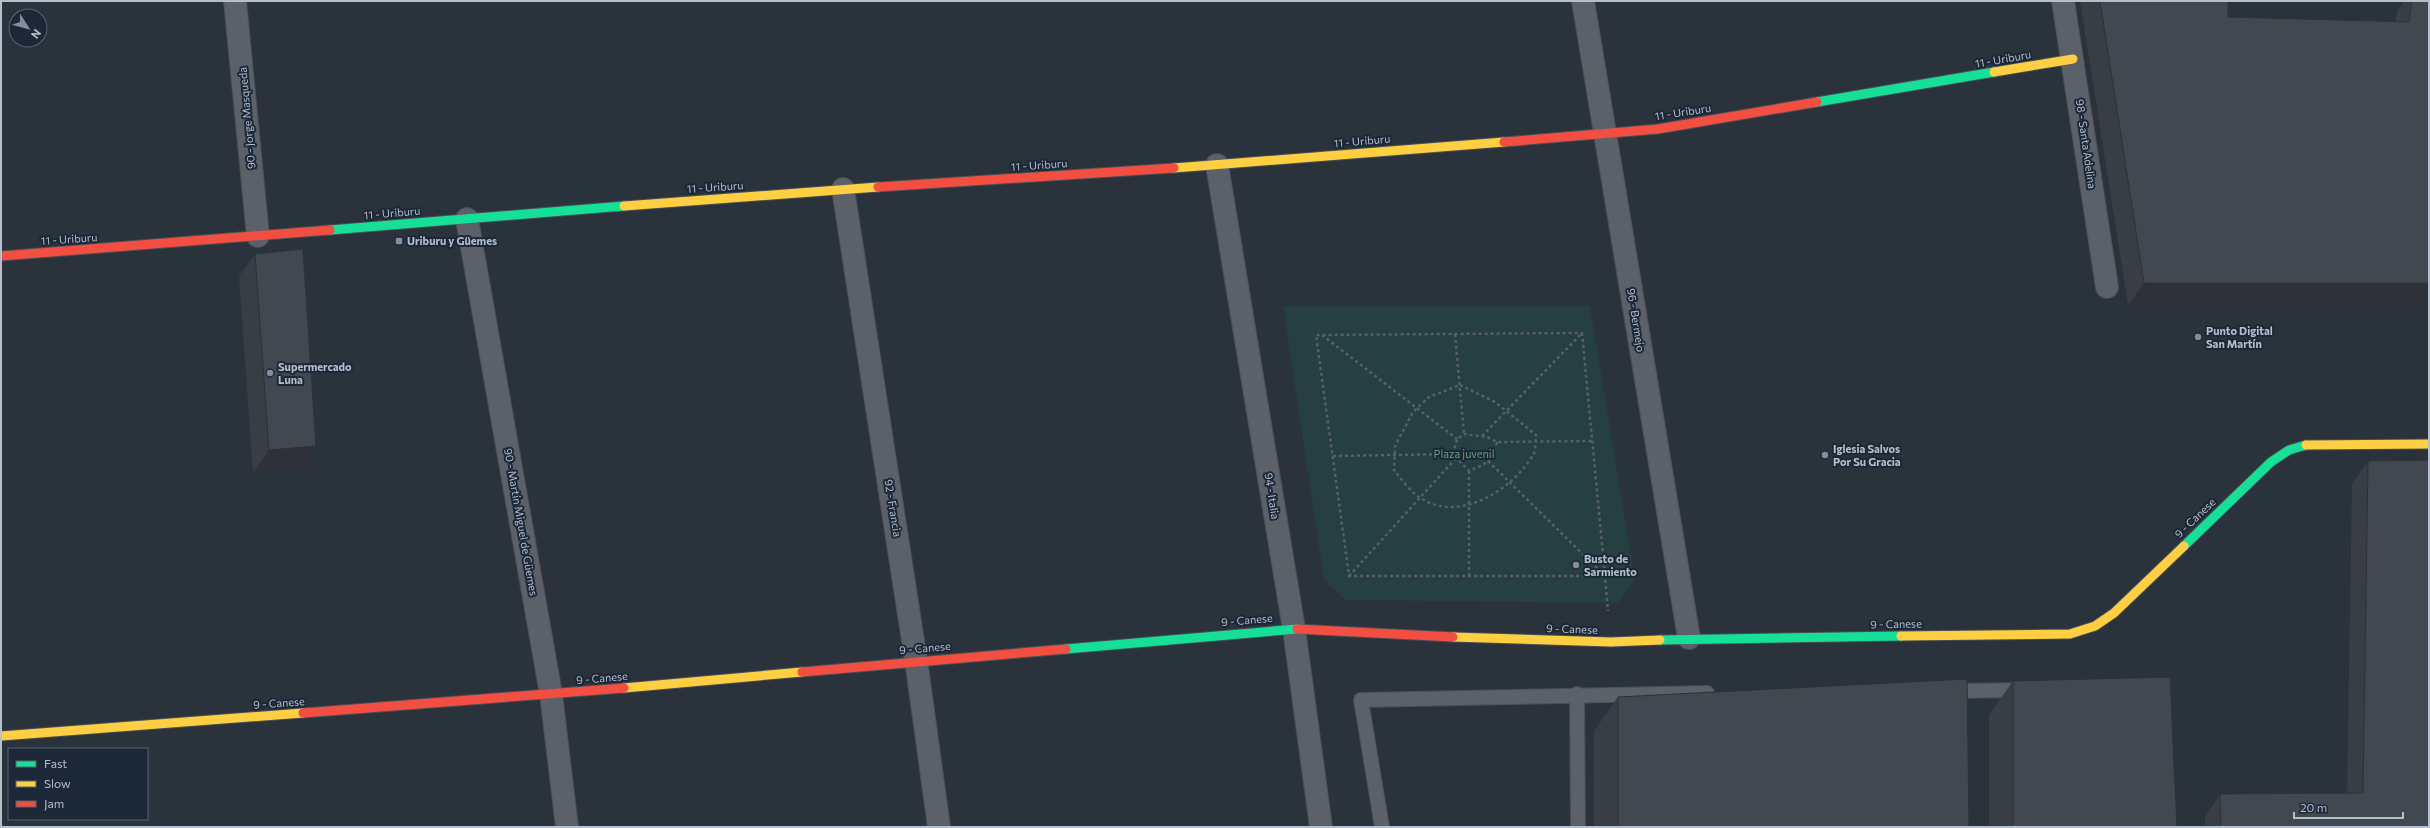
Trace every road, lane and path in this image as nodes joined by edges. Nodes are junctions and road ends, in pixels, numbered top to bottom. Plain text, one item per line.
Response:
1 (235, 1) edge
2 (1583, 1) edge
3 (2063, 1) edge
4 (2073, 59) junction
5 (1605, 133) junction
6 (1217, 166) junction
7 (843, 189) junction
8 (467, 219) junction
9 (258, 236) junction
10 (1, 256) edge
11 (2107, 287) dead end
12 (1582, 333) junction
13 (1455, 334) junction
14 (1322, 335) junction
15 (1460, 385) junction
16 (1417, 409) junction
17 (1506, 410) junction
18 (1464, 434) junction
19 (1482, 436) junction
20 (1457, 440) junction
21 (1592, 441) junction
22 (1497, 442) junction
23 (1535, 442) junction
24 (2429, 444) edge
25 (1453, 454) junction
26 (1395, 455) junction
27 (1333, 456) junction
28 (1456, 458) junction
29 (1488, 461) junction
30 (1470, 471) junction
31 (1509, 481) junction
32 (1420, 498) junction
33 (1470, 505) junction
34 (1349, 576) junction
35 (1469, 576) junction
36 (1605, 576) junction
37 (1294, 628) junction
38 (1689, 638) junction
39 (1611, 642) junction
40 (916, 660) junction
41 (2042, 690) edge
42 (1933, 691) edge
43 (1964, 691) junction
44 (1720, 693) edge
45 (551, 694) junction
46 (1577, 694) junction
47 (1965, 706) edge
48 (1, 736) edge
49 (567, 827) edge
50 (939, 827) edge
51 (1321, 827) edge
52 (1382, 827) edge
53 (1578, 827) edge

1 - 9 street, 90 - Jorge Masqueda
2 - 5 street, 96 - Bermejo
3 - 4 street, 98 - Santa Adelina
4 - 5 street, 11 - Uriburu
4 - 11 street, 98 - Santa Adelina
5 - 6 street, 11 - Uriburu
5 - 38 street, 96 - Bermejo
6 - 7 street, 11 - Uriburu
6 - 37 street, 94 - Italia
7 - 8 street, 11 - Uriburu
7 - 40 street, 92 - Francia
8 - 9 street, 11 - Uriburu
8 - 45 street, 90 - Martín Miguel de Güemes
9 - 10 street, 11 - Uriburu
12 - 13 path
12 - 17 path
12 - 21 path
13 - 14 path
13 - 15 path
14 - 16 path
14 - 27 path
15 - 16 path
15 - 17 path
15 - 18 path
16 - 20 path
16 - 26 path
17 - 19 path
17 - 23 path
18 - 19 path
18 - 20 path
19 - 22 path
20 - 25 path
21 - 23 path
21 - 36 path
22 - 23 path
22 - 29 path
23 - 31 path
24 - 38 street, 9 - Canese
25 - 26 path
25 - 28 path
26 - 27 path
26 - 32 path
27 - 34 path
28 - 30 path
28 - 32 path
29 - 30 path
29 - 31 path
30 - 33 path
31 - 33 path
31 - 36 path
32 - 33 path
32 - 34 path
33 - 35 path
34 - 35 path
35 - 36 path
36 - 39 path
37 - 39 street, 9 - Canese
37 - 40 street, 9 - Canese
37 - 51 street, 94 - Italia
38 - 39 street, 9 - Canese
40 - 45 street, 9 - Canese
40 - 50 street, 92 - Francia
41 - 43 lane
42 - 43 lane
43 - 47 lane
44 - 46 lane
45 - 48 street, 9 - Canese
45 - 49 street, 90 - Martín Miguel de Güemes
46 - 52 lane
46 - 53 lane

